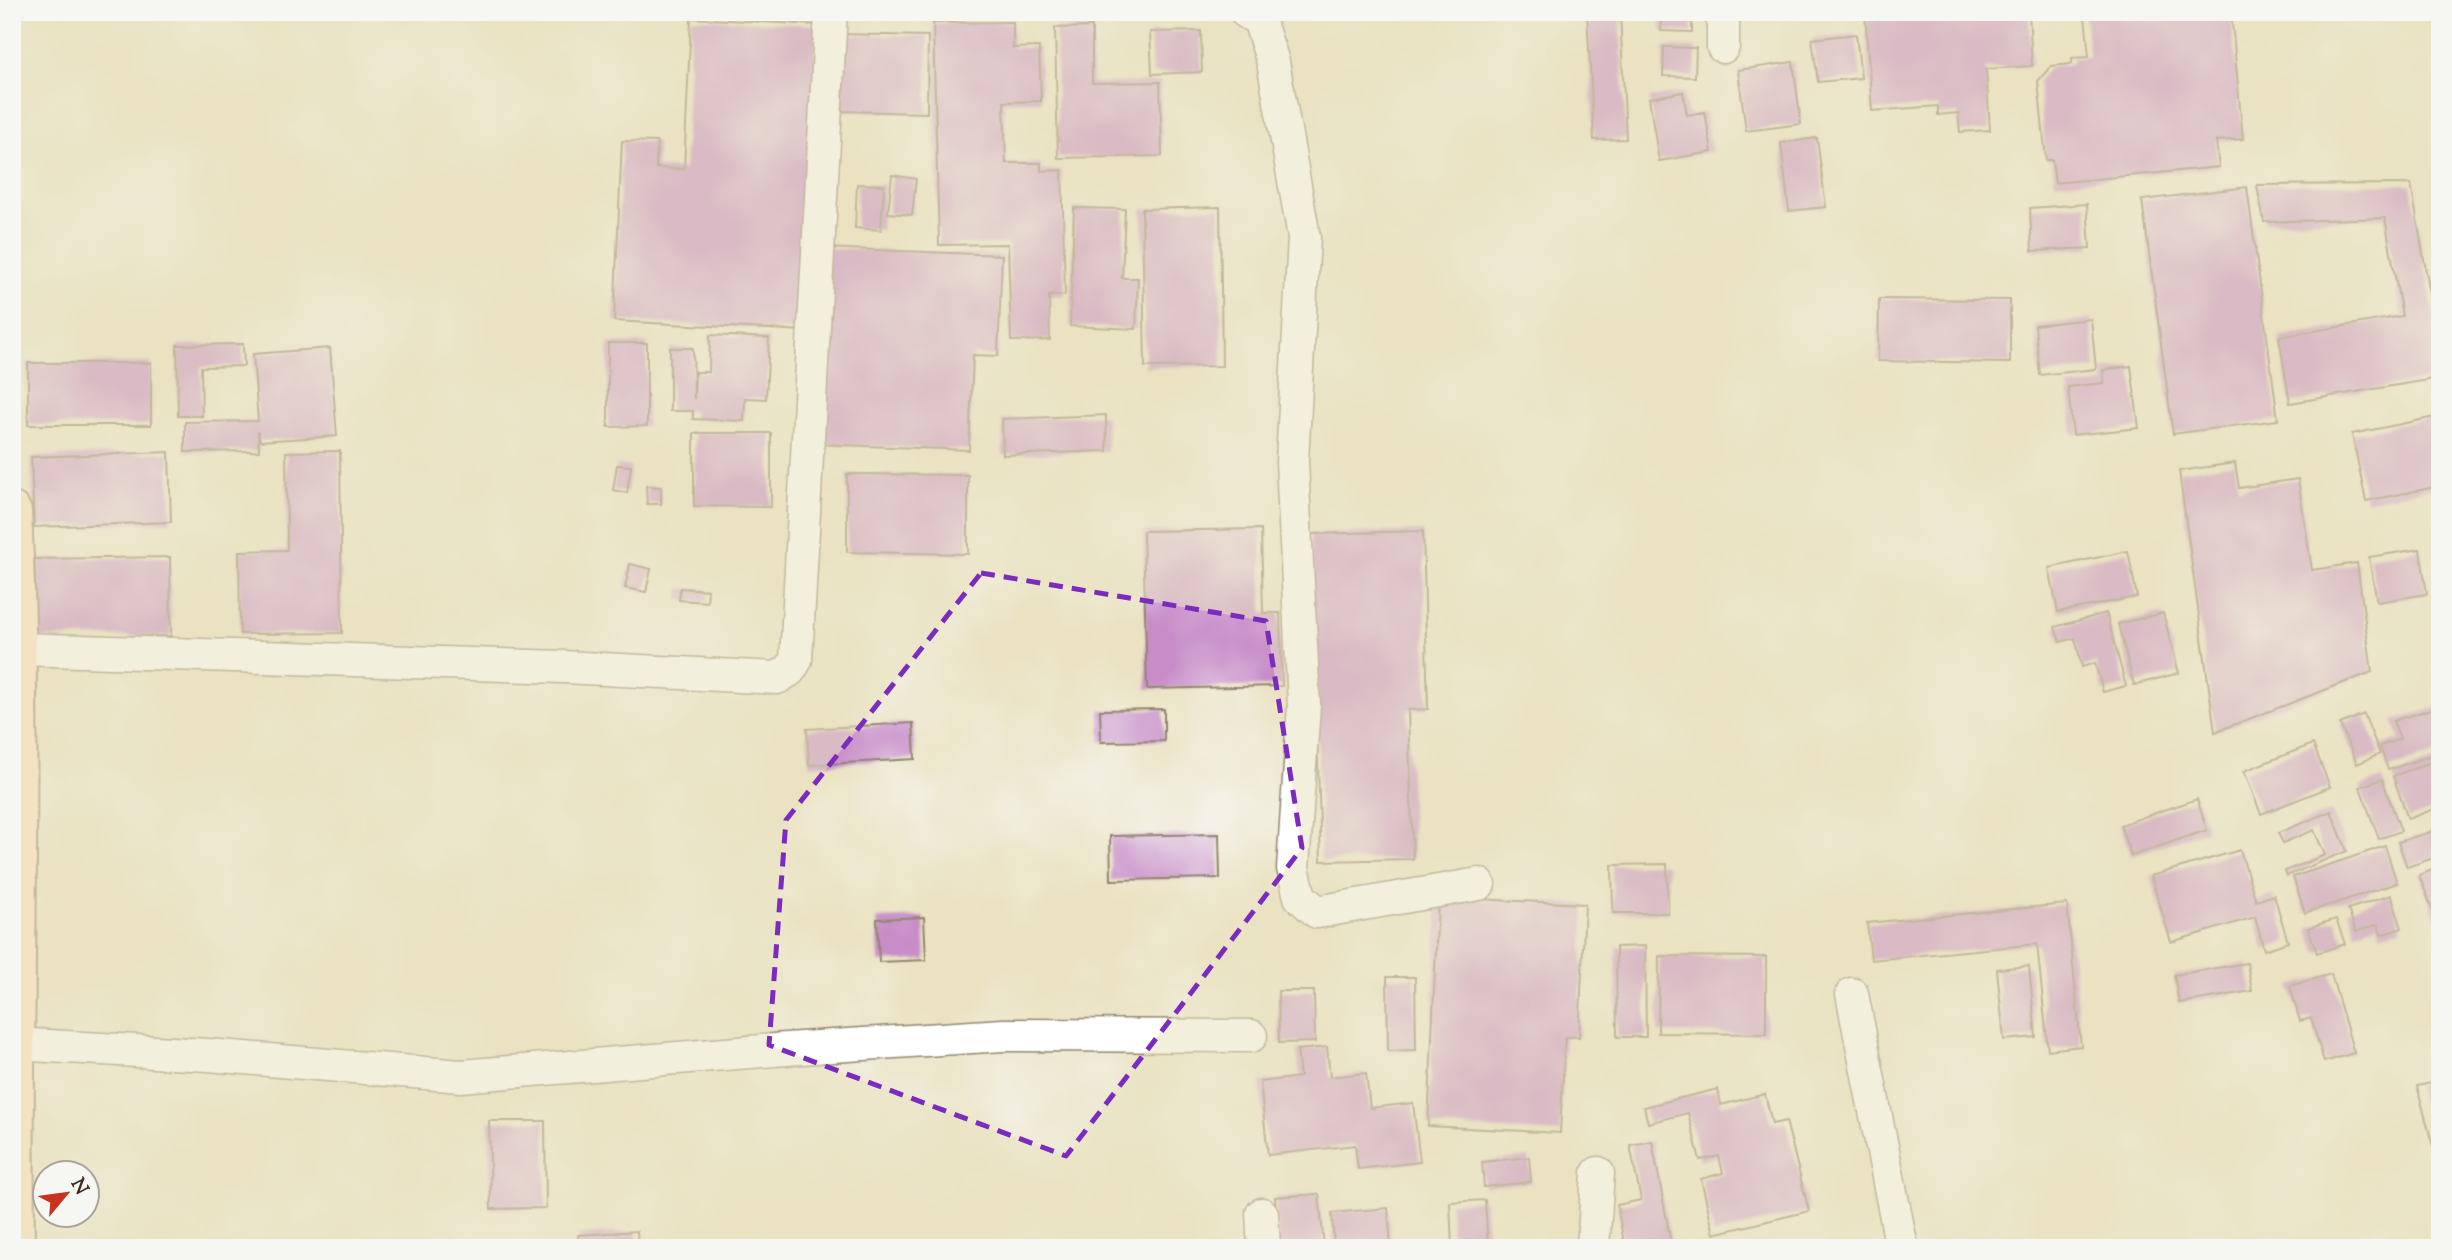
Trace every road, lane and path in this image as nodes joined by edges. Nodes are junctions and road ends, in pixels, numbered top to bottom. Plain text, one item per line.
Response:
1 (831, 12) edge
2 (1246, 12) edge
3 (1723, 12) edge
4 (1723, 47) dead end
5 (12, 512) edge
6 (19, 649) junction
7 (1479, 884) dead end
8 (1852, 994) dead end
9 (1251, 1036) dead end
10 (13, 1058) edge
11 (1598, 1173) dead end
12 (1262, 1214) dead end
13 (15, 1248) edge
14 (1264, 1248) edge
15 (1593, 1248) edge
16 (1902, 1248) edge

1 - 6 street
2 - 7 street
3 - 4 street
5 - 6 street
6 - 10 street
8 - 16 street
9 - 10 street
10 - 13 street
11 - 15 street
12 - 14 street

